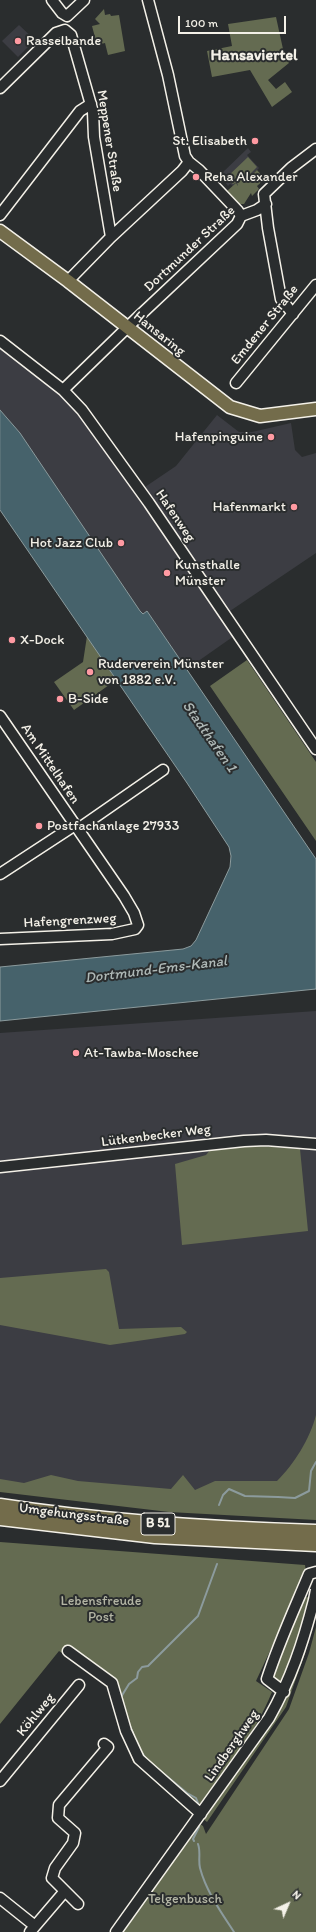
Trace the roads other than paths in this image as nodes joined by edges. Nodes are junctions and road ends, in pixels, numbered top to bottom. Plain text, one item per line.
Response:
1 (52, 0) edge
2 (84, 0) edge
3 (148, 2) edge
4 (0, 88) edge
5 (91, 104) junction
6 (316, 149) edge
7 (189, 162) junction
8 (266, 204) junction
9 (0, 215) edge
10 (241, 216) junction
11 (0, 231) edge
12 (111, 237) junction
13 (68, 281) junction
14 (316, 285) edge
15 (292, 314) junction
16 (128, 328) junction
17 (0, 341) edge
18 (236, 383) dead end
19 (63, 390) junction
20 (316, 409) edge
21 (0, 716) edge
22 (316, 749) edge
23 (163, 770) dead end
24 (76, 827) junction
25 (0, 874) edge
26 (138, 925) joint
27 (0, 939) edge
28 (316, 1144) edge
29 (0, 1167) edge
30 (0, 1506) edge
31 (0, 1518) edge
32 (0, 1523) edge
33 (39, 1523) junction
34 (316, 1532) edge
35 (316, 1544) edge
36 (316, 1572) edge
37 (316, 1590) edge
38 (300, 1595) junction
39 (315, 1598) edge
40 (68, 1651) dead end
41 (79, 1685) dead end
42 (284, 1692) junction
43 (104, 1744) dead end
44 (0, 1781) edge
45 (201, 1814) junction
46 (65, 1891) junction
47 (0, 1898) edge
48 (78, 1904) dead end
49 (32, 1929) edge
50 (116, 1932) edge

1 - 2 street
3 - 7 street
4 - 5 street, Meppener Straße
5 - 9 street
5 - 12 street, Meppener Straße
6 - 8 street
7 - 10 street
7 - 12 street
8 - 10 street, Dortmunder Straße
8 - 15 street
10 - 16 street, Dortmunder Straße
11 - 13 main road, Hansaring
12 - 13 street
13 - 16 main road, Hansaring
14 - 15 street, Emdener Straße
15 - 18 street, Emdener Straße
16 - 19 street, Dortmunder Straße
16 - 20 main road, Hansaring
17 - 19 street, Hafenweg
19 - 22 street, Hafenweg
21 - 24 street, Am Mittelhafen
23 - 24 street
24 - 25 street
24 - 26 street, Am Mittelhafen
26 - 27 street, Hafengrenzweg
28 - 29 street, Lütkenbecker Weg
30 - 34 highway, Umgehungsstraße / B 51
31 - 33 highway, Umgehungsstraße / B 51
32 - 33 highway, B 51
33 - 35 highway, Umgehungsstraße / B 51
36 - 38 street
37 - 39 street, Lindberghweg, bridge
38 - 39 street
38 - 42 street
39 - 42 street, Lindberghweg
40 - 45 street
41 - 44 street, Köhlweg
42 - 45 street, Lindberghweg
43 - 46 street
45 - 50 street, Lindberghweg
46 - 48 street
46 - 49 street
47 - 49 street

